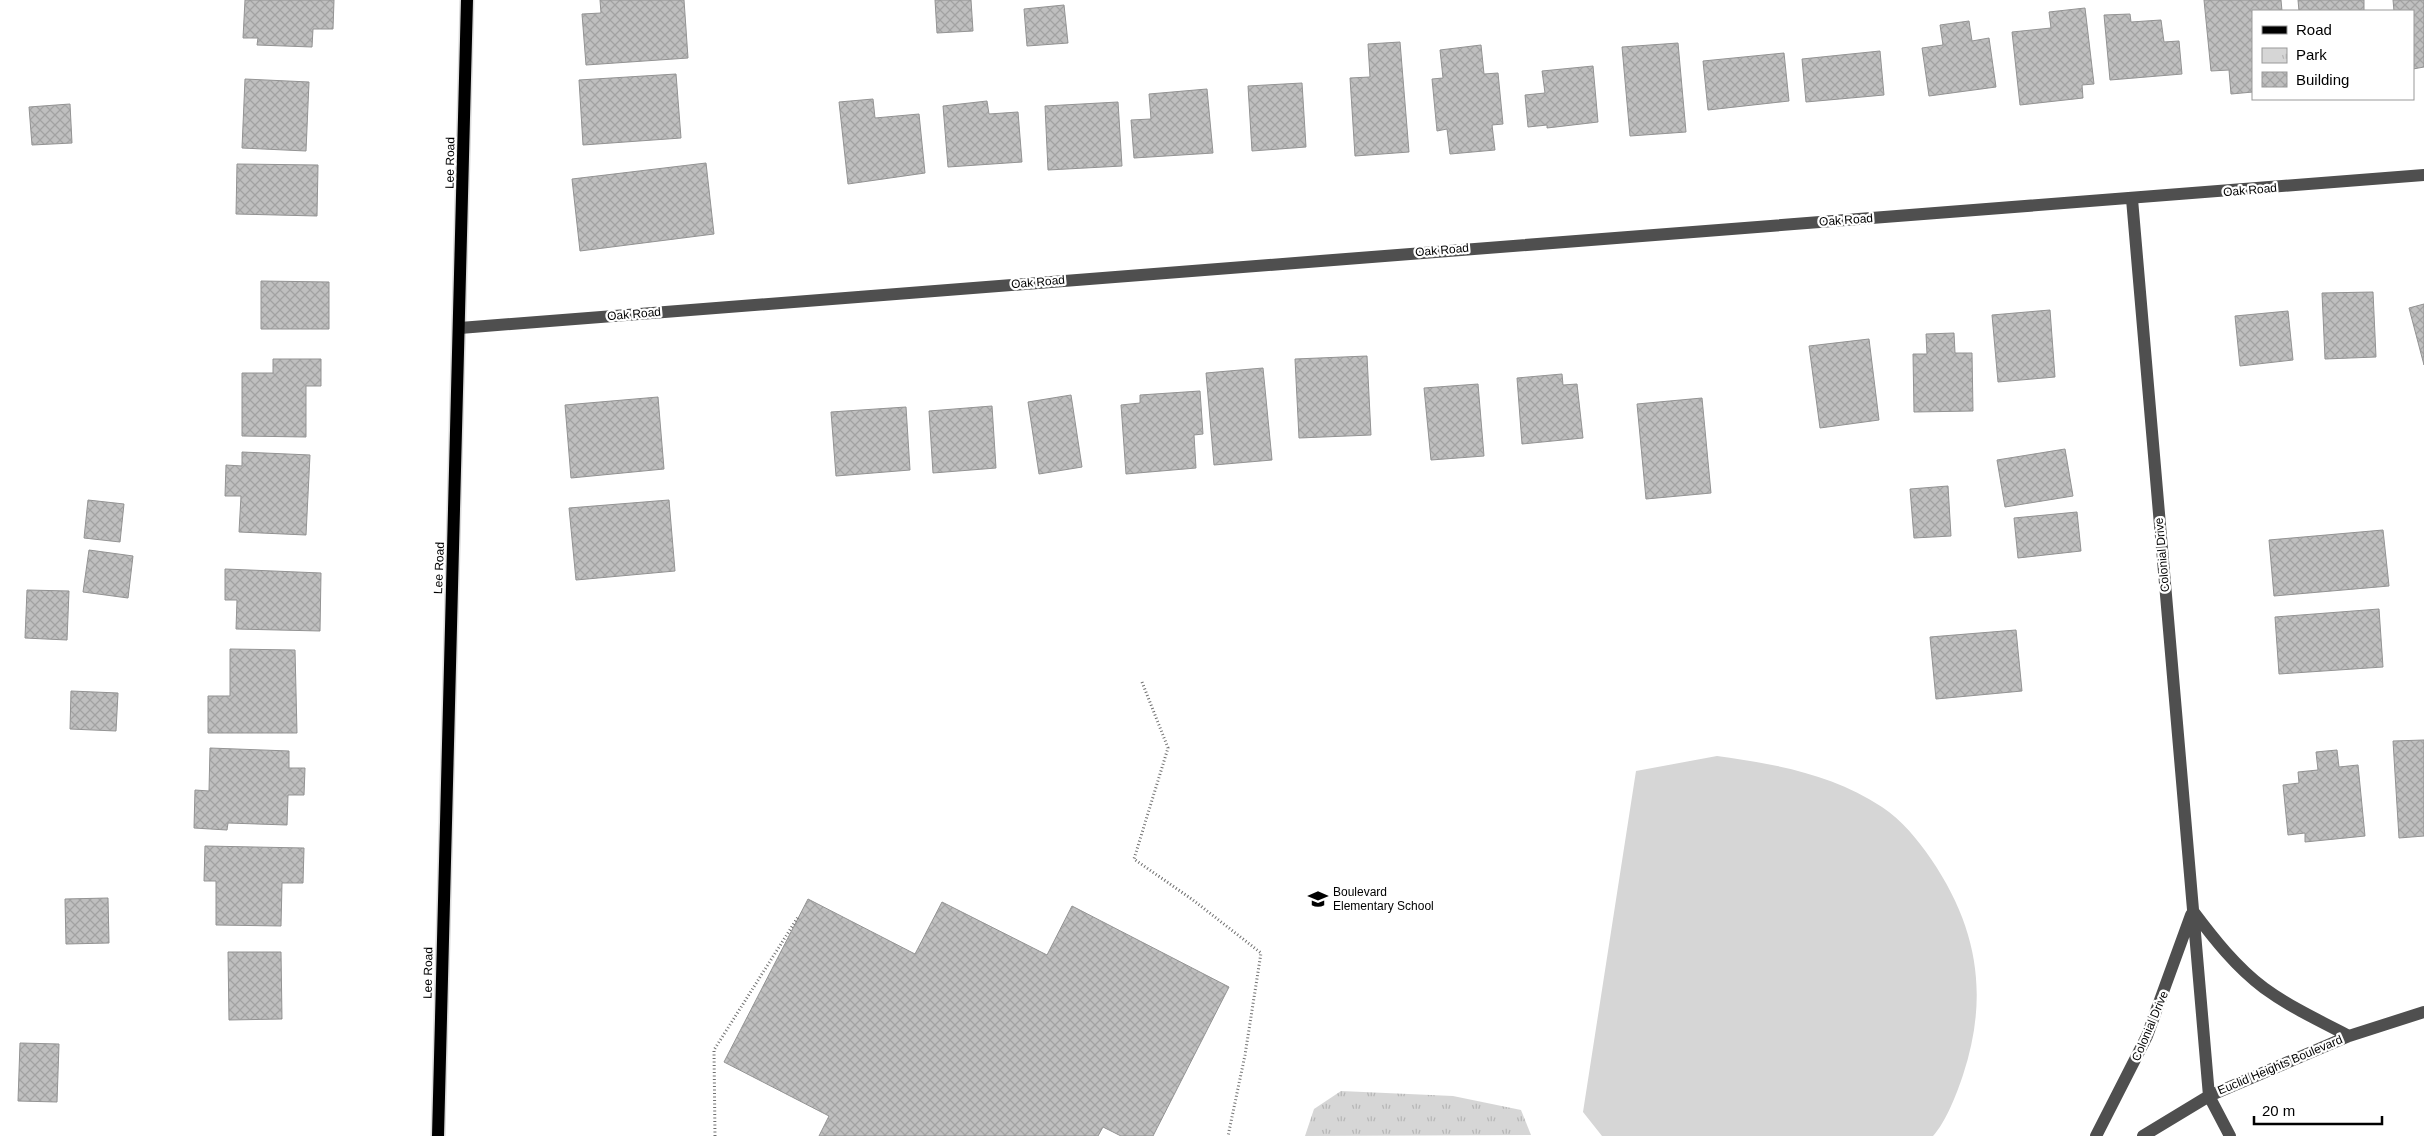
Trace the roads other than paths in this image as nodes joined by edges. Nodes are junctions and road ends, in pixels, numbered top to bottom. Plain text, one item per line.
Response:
1 (467, 0) edge
2 (2424, 176) edge
3 (2132, 199) junction
4 (460, 328) junction
5 (2193, 910) junction
6 (2424, 1012) edge
7 (2349, 1036) junction
8 (2209, 1096) junction
9 (438, 1136) edge
10 (2096, 1136) edge
11 (2143, 1136) edge
12 (2230, 1136) edge

1 - 4 main road, Lee Road
2 - 3 street, Oak Road
3 - 4 street, Oak Road
3 - 5 street, Colonial Drive
4 - 9 main road, Lee Road
5 - 7 street
5 - 8 street, Colonial Drive
5 - 10 street, Colonial Drive
6 - 7 street, Euclid Heights Boulevard
7 - 8 street, Euclid Heights Boulevard
8 - 11 street, Euclid Heights Boulevard
8 - 12 street

